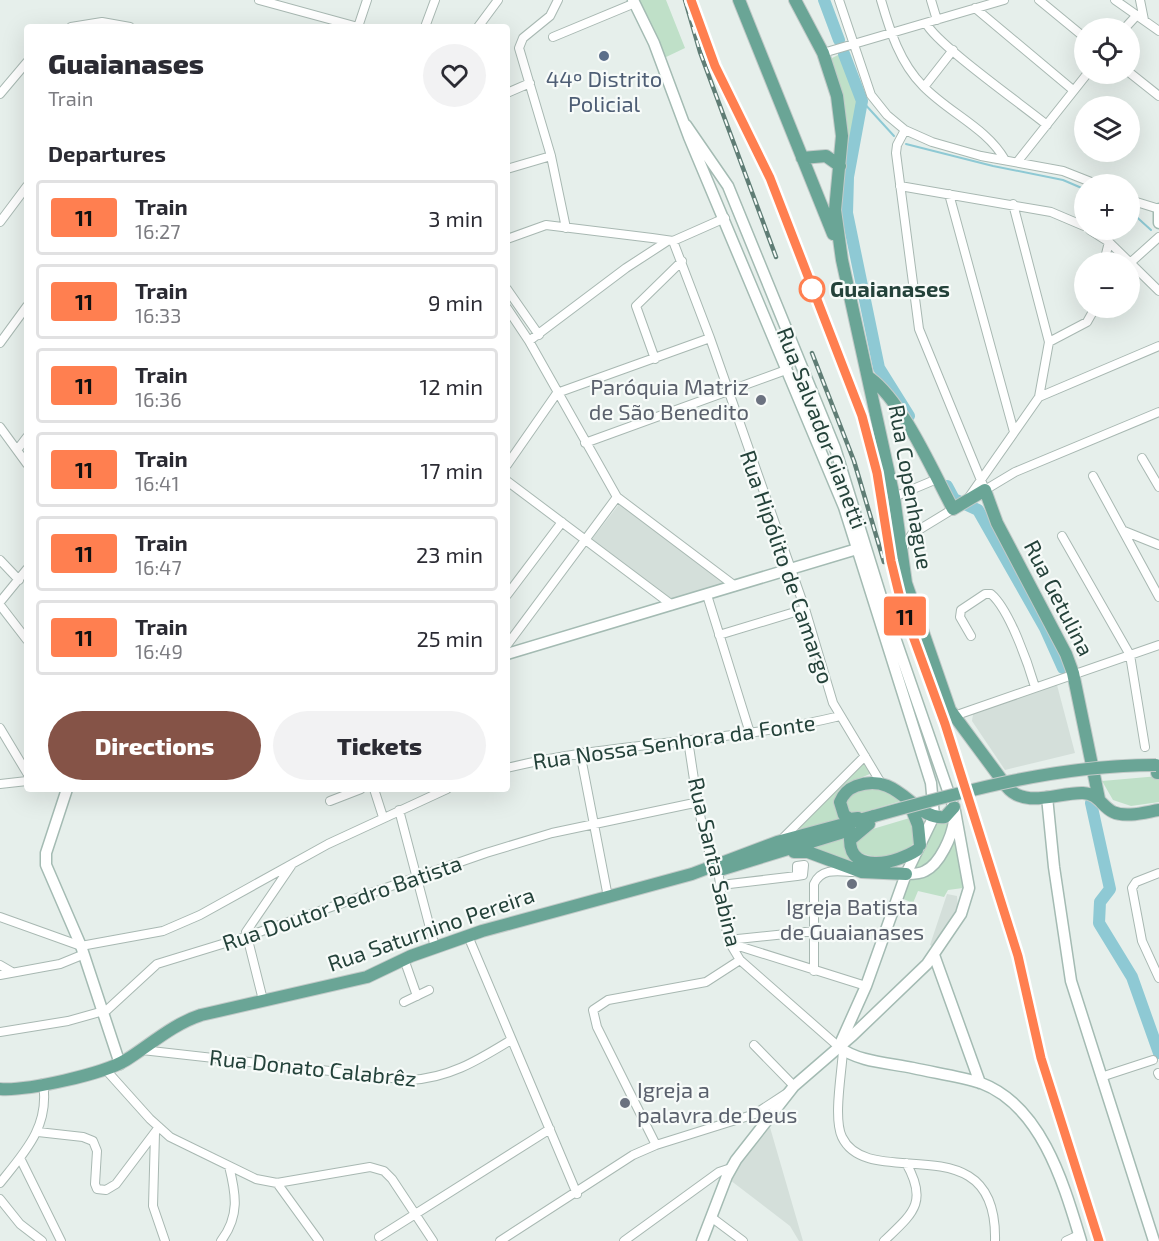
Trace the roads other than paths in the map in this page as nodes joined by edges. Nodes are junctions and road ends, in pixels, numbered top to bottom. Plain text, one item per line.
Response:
1 (259, 0) edge
2 (367, 0) edge
3 (435, 0) edge
4 (498, 0) edge
5 (558, 0) edge
6 (739, 0) edge
7 (793, 0) edge
8 (839, 0) edge
9 (881, 0) edge
10 (931, 0) edge
11 (1004, 0) edge
12 (1039, 0) edge
13 (1115, 0) edge
14 (1140, 0) edge
15 (634, 2) edge
16 (975, 8) junction
17 (1137, 15) junction
18 (1134, 18) edge
19 (937, 20) junction
20 (1144, 20) junction
21 (926, 23) junction
22 (89, 24) edge
23 (113, 24) edge
24 (347, 24) edge
25 (359, 24) edge
26 (426, 24) edge
27 (480, 24) edge
28 (1074, 29) edge
29 (1159, 31) edge
30 (891, 33) junction
31 (553, 37) dead end
32 (852, 44) junction
33 (953, 50) junction
34 (829, 51) junction
35 (24, 66) edge
36 (1140, 79) edge
37 (530, 83) junction
38 (1078, 84) edge
39 (924, 87) junction
40 (1073, 90) junction
41 (1158, 91) edge
42 (510, 92) edge
43 (0, 94) edge
44 (686, 125) junction
45 (1047, 125) junction
46 (903, 133) junction
47 (551, 156) junction
48 (817, 156) junction
49 (802, 158) junction
50 (1005, 160) junction
51 (1018, 161) junction
52 (840, 166) junction
53 (510, 169) edge
54 (809, 171) junction
55 (1074, 175) edge
56 (900, 186) junction
57 (837, 187) junction
58 (816, 189) junction
59 (24, 190) edge
60 (949, 194) junction
61 (1140, 203) edge
62 (1012, 204) junction
63 (1159, 209) edge
64 (725, 218) junction
65 (743, 220) junction
66 (0, 222) edge
67 (1074, 222) edge
68 (1159, 223) edge
69 (566, 228) junction
70 (1159, 237) edge
71 (510, 238) edge
72 (1106, 240) edge
73 (670, 242) junction
74 (1109, 242) junction
75 (1106, 252) edge
76 (1119, 252) edge
77 (1140, 254) edge
78 (842, 260) junction
79 (682, 261) junction
80 (1140, 273) edge
81 (1159, 291) edge
82 (510, 293) edge
83 (24, 310) edge
84 (510, 312) edge
85 (1089, 318) edge
86 (539, 335) junction
87 (710, 338) junction
88 (529, 341) junction
89 (1048, 342) junction
90 (0, 343) edge
91 (1159, 346) edge
92 (794, 353) junction
93 (655, 359) junction
94 (786, 370) junction
95 (870, 378) junction
96 (728, 391) junction
97 (557, 393) junction
98 (1039, 397) junction
99 (1159, 411) edge
100 (0, 428) edge
101 (1014, 432) junction
102 (24, 441) edge
103 (585, 443) junction
104 (17, 450) junction
105 (1142, 458) dead end
106 (24, 460) edge
107 (510, 461) edge
108 (987, 469) junction
109 (1156, 474) edge
110 (1094, 476) dead end
111 (937, 479) junction
112 (997, 482) junction
113 (510, 483) edge
114 (983, 484) junction
115 (1159, 487) edge
116 (618, 497) junction
117 (894, 497) junction
118 (960, 504) junction
119 (562, 522) junction
120 (898, 527) junction
121 (1124, 531) junction
122 (912, 534) junction
123 (1062, 536) dead end
124 (586, 540) junction
125 (1159, 545) edge
126 (857, 549) junction
127 (900, 553) junction
128 (0, 560) edge
129 (790, 569) junction
130 (24, 573) edge
131 (19, 580) junction
132 (735, 586) junction
133 (510, 591) edge
134 (707, 595) junction
135 (1159, 597) edge
136 (0, 604) edge
137 (672, 604) junction
138 (805, 609) junction
139 (720, 634) junction
140 (24, 636) edge
141 (971, 636) dead end
142 (510, 641) edge
143 (1159, 645) edge
144 (510, 653) edge
145 (1130, 655) junction
146 (1073, 673) junction
147 (1035, 687) junction
148 (840, 716) junction
149 (954, 716) junction
150 (0, 728) edge
151 (750, 733) junction
152 (688, 741) junction
153 (1145, 747) dead end
154 (580, 752) junction
155 (865, 756) junction
156 (510, 767) edge
157 (24, 768) edge
158 (1158, 769) edge
159 (24, 781) edge
160 (881, 783) junction
161 (1096, 783) junction
162 (0, 784) edge
163 (66, 792) edge
164 (353, 792) edge
165 (375, 792) edge
166 (440, 792) edge
167 (1082, 793) junction
168 (1047, 797) junction
169 (907, 798) junction
170 (1099, 799) junction
171 (330, 801) dead end
172 (699, 802) junction
173 (954, 809) junction
174 (399, 810) junction
175 (1159, 810) edge
176 (934, 816) junction
177 (383, 817) junction
178 (872, 820) junction
179 (594, 824) junction
180 (779, 848) junction
181 (919, 848) junction
182 (294, 863) junction
183 (716, 868) junction
184 (862, 872) junction
185 (1159, 873) edge
186 (906, 874) junction
187 (797, 876) dead end
188 (417, 878) junction
189 (721, 885) junction
190 (608, 897) junction
191 (0, 917) edge
192 (814, 931) junction
193 (468, 936) junction
194 (245, 937) junction
195 (729, 941) junction
196 (435, 947) junction
197 (81, 951) junction
198 (934, 955) junction
199 (404, 959) junction
200 (740, 960) junction
201 (0, 965) edge
202 (814, 971) junction
203 (12, 972) junction
204 (0, 975) edge
205 (1159, 978) edge
206 (866, 986) junction
207 (429, 990) dead end
208 (417, 996) junction
209 (263, 1000) junction
210 (404, 1002) dead end
211 (102, 1012) junction
212 (0, 1032) edge
213 (511, 1040) junction
214 (754, 1045) dead end
215 (841, 1048) junction
216 (142, 1050) junction
217 (1154, 1060) dead end
218 (120, 1064) junction
219 (106, 1070) junction
220 (1101, 1077) junction
221 (43, 1083) junction
222 (980, 1083) junction
223 (792, 1089) junction
224 (3, 1091) edge
225 (755, 1114) junction
226 (767, 1122) junction
227 (550, 1129) junction
228 (157, 1130) junction
229 (38, 1132) junction
230 (656, 1145) junction
231 (20, 1158) junction
232 (906, 1163) junction
233 (229, 1166) junction
234 (731, 1168) junction
235 (0, 1183) edge
236 (277, 1183) junction
237 (577, 1194) junction
238 (0, 1199) edge
239 (415, 1214) junction
240 (711, 1217) junction
241 (1154, 1234) edge
242 (380, 1237) dead end
243 (1080, 1238) edge
244 (316, 1240) edge
245 (42, 1241) edge
246 (62, 1241) edge
247 (165, 1241) edge
248 (221, 1241) edge
249 (433, 1241) edge
250 (500, 1241) edge
251 (624, 1241) edge
252 (702, 1241) edge
253 (743, 1241) edge
254 (884, 1241) edge
255 (995, 1241) edge
256 (1066, 1241) edge

1 - 24 street
2 - 25 street
3 - 26 street
4 - 27 street
5 - 37 street
6 - 49 main road
7 - 34 main road
8 - 32 street
9 - 30 street
10 - 19 street
11 - 16 street
12 - 28 street
13 - 17 street
14 - 20 street
15 - 31 street
15 - 44 main road, Rua Salvador Gianetti
16 - 19 street
16 - 40 street
17 - 18 street
17 - 20 street
19 - 21 street
20 - 29 street
21 - 30 street
21 - 33 street
22 - 23 street
30 - 32 street
30 - 39 street
32 - 34 street
32 - 46 street
33 - 39 street
33 - 45 street
34 - 52 main road
35 - 43 street
36 - 41 street
37 - 42 street
37 - 47 street
38 - 40 street
39 - 50 street
40 - 45 street
44 - 64 main road, Rua Salvador Gianetti
44 - 65 main road, Rua Salvador Gianetti
45 - 51 street
46 - 50 street
46 - 56 street
47 - 53 street
47 - 69 street
48 - 49 main road
48 - 52 main road
48 - 54 main road
49 - 54 main road
50 - 51 street
51 - 55 street
52 - 57 main road
54 - 58 main road
56 - 60 street
56 - 114 street
57 - 58 main road
57 - 78 main road
58 - 78 main road
59 - 66 street
60 - 62 street
60 - 101 street
61 - 63 street
62 - 67 street
62 - 89 street
63 - 68 main road
64 - 65 main road
64 - 73 street
64 - 94 main road, Rua Salvador Gianetti
65 - 92 main road, Rua Salvador Gianetti
69 - 71 street
69 - 73 street
70 - 77 street
72 - 74 street
73 - 79 street, Rua Hipólito de Camargo
73 - 86 street
74 - 75 street
74 - 76 street
78 - 95 main road, Rua Copenhague
79 - 87 street, Rua Hipólito de Camargo
79 - 93 street
80 - 81 street
82 - 86 street
83 - 90 street
84 - 88 street
85 - 89 street
86 - 88 street
87 - 93 street
87 - 96 street, Rua Hipólito de Camargo
88 - 97 street
89 - 98 street
91 - 98 street
92 - 94 street
92 - 173 main road, Rua Salvador Gianetti
93 - 97 street
94 - 96 street
94 - 126 main road, Rua Salvador Gianetti
95 - 111 main road
95 - 117 main road, Rua Copenhague
96 - 103 street
96 - 129 street, Rua Hipólito de Camargo
97 - 103 street
97 - 107 street
98 - 101 street
99 - 112 street
100 - 104 street
101 - 108 street
102 - 104 street
103 - 116 street
104 - 106 street
105 - 109 street
108 - 112 street
108 - 114 street
109 - 115 street
110 - 121 street
111 - 117 street
111 - 118 main road
112 - 114 street
113 - 119 street
114 - 118 main road
114 - 146 main road, Rua Getulina
116 - 124 street
116 - 132 street
117 - 120 main road, Rua Copenhague
118 - 122 street
119 - 124 street
119 - 133 street
120 - 122 street
120 - 127 main road, Rua Copenhague
121 - 125 street
121 - 135 street
122 - 127 street
123 - 145 street
124 - 137 street
124 - 142 street
126 - 129 main road
126 - 176 main road, Rua Salvador Gianetti
127 - 149 main road, Rua Copenhague
128 - 131 street
129 - 132 main road
129 - 138 street, Rua Hipólito de Camargo
130 - 131 street
131 - 136 street
132 - 134 main road
134 - 137 main road
134 - 139 street
136 - 140 street
137 - 144 main road
138 - 139 street
138 - 148 street, Rua Hipólito de Camargo
139 - 151 street
141 - 147 street
143 - 145 street
145 - 146 street
145 - 153 street
146 - 147 street
146 - 161 main road, Rua Getulina
147 - 149 street
148 - 151 street, Rua Nossa Senhora da Fonte
148 - 155 street, Rua Hipólito de Camargo
149 - 168 main road, Rua Copenhague
150 - 157 street
151 - 152 street, Rua Nossa Senhora da Fonte
152 - 154 street, Rua Nossa Senhora da Fonte
152 - 172 street, Rua Santa Sabina
154 - 156 street, Rua Nossa Senhora da Fonte
154 - 179 street
155 - 160 street, Rua Hipólito de Camargo
155 - 180 street, Rua Saturnino Pereira
158 - 178 main road, Rua Saturnino Pereira, bridge
159 - 162 street
160 - 169 main road
160 - 178 main road
161 - 167 main road
161 - 170 main road, Rua Getulina
163 - 197 main road
164 - 171 street
165 - 177 street
166 - 174 street
167 - 168 main road
167 - 170 main road
168 - 220 main road
169 - 176 main road
169 - 181 main road
170 - 175 main road
172 - 179 street, Rua Doutor Pedro Batista
172 - 183 street, Rua Santa Sabina
173 - 176 main road
173 - 186 main road
173 - 198 main road, Rua Salvador Gianetti
174 - 177 street
174 - 188 street
176 - 181 main road
177 - 182 street
178 - 180 main road, Rua Saturnino Pereira
178 - 181 main road
179 - 188 street, Rua Doutor Pedro Batista
179 - 190 street
180 - 183 main road, Rua Saturnino Pereira
180 - 184 main road
181 - 186 main road
182 - 194 street
182 - 197 street
183 - 189 street, Rua Santa Sabina
183 - 190 main road, Rua Saturnino Pereira
184 - 186 main road
184 - 192 street
185 - 205 street
186 - 206 main road
187 - 189 street
188 - 194 street, Rua Doutor Pedro Batista
188 - 196 street
189 - 195 street, Rua Santa Sabina
190 - 193 main road, Rua Saturnino Pereira
191 - 197 street
192 - 195 street
192 - 202 street
193 - 196 main road, Rua Saturnino Pereira
193 - 213 street
194 - 209 street
194 - 211 street, Rua Doutor Pedro Batista
195 - 200 street, Rua Santa Sabina
195 - 202 street
196 - 199 main road, Rua Saturnino Pereira
197 - 203 street
197 - 211 main road
198 - 215 main road, Rua Salvador Gianetti
198 - 222 main road
199 - 208 street
199 - 209 main road, Rua Saturnino Pereira
200 - 215 street, Rua Santa Sabina
200 - 230 street
201 - 203 street
202 - 206 street
203 - 204 street
206 - 215 main road
207 - 208 street
208 - 210 street
209 - 216 main road, Rua Saturnino Pereira
211 - 212 street, Rua Doutor Pedro Batista
211 - 218 main road
213 - 216 street, Rua Donato Calabrêz
213 - 227 street
214 - 223 street
215 - 222 main road
215 - 223 main road, Rua Salvador Gianetti
215 - 232 street
216 - 218 main road, Rua Saturnino Pereira
217 - 220 street
218 - 219 main road, Rua Saturnino Pereira
219 - 221 main road, Rua Saturnino Pereira
219 - 228 street
220 - 241 main road
221 - 224 main road, Rua Saturnino Pereira
221 - 229 street
222 - 243 main road
223 - 225 street
223 - 226 main road, Rua Salvador Gianetti
225 - 226 street
225 - 230 street
226 - 234 main road, Rua Salvador Gianetti
227 - 237 street
227 - 239 street
228 - 229 street
228 - 233 street
228 - 247 street
229 - 231 street
230 - 237 street
231 - 235 street
231 - 246 street
232 - 254 street
232 - 255 street
233 - 236 street
233 - 248 street
234 - 240 main road, Rua Salvador Gianetti
234 - 251 street
236 - 239 street
236 - 244 street
237 - 250 street
238 - 245 street
239 - 242 street
239 - 249 street
240 - 252 main road, Rua Salvador Gianetti
240 - 253 street
243 - 256 street

